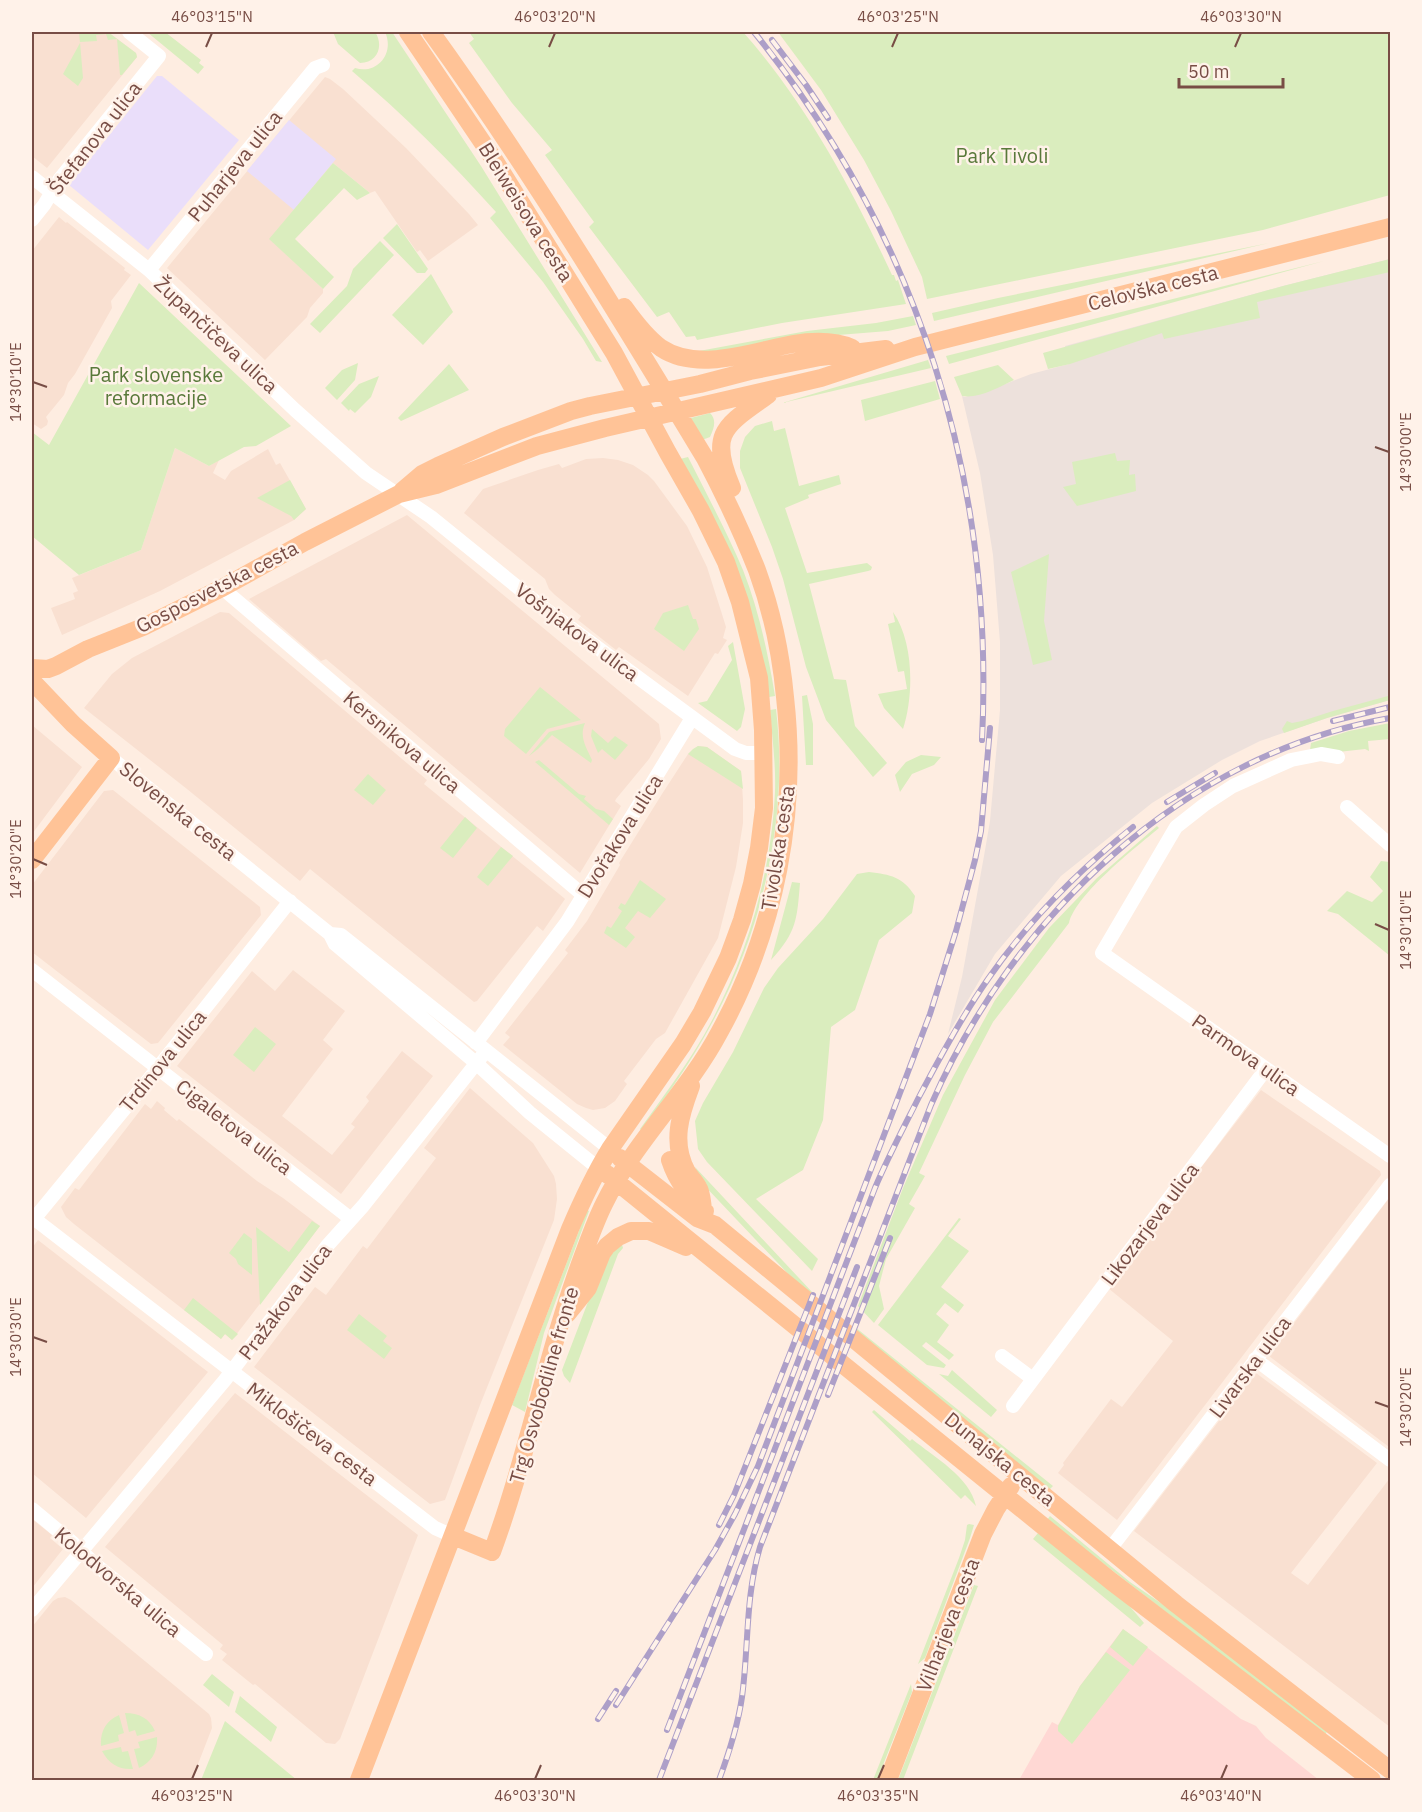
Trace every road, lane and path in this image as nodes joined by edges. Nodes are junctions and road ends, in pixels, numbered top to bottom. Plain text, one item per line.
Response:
1 (129, 32) edge
2 (408, 32) edge
3 (431, 32) edge
4 (323, 65) dead end
5 (32, 177) edge
6 (51, 192) junction
7 (32, 220) edge
8 (1390, 227) edge
9 (586, 263) junction
10 (148, 270) junction
11 (915, 347) junction
12 (859, 351) junction
13 (776, 389) junction
14 (664, 391) junction
15 (637, 397) junction
16 (677, 412) junction
17 (649, 418) junction
18 (399, 494) junction
19 (734, 519) junction
20 (222, 588) junction
21 (32, 668) edge
22 (32, 681) edge
23 (692, 718) junction
24 (763, 753) junction
25 (111, 758) junction
26 (1338, 758) dead end
27 (1347, 807) dead end
28 (1390, 845) edge
29 (32, 860) edge
30 (583, 895) junction
31 (290, 901) junction
32 (330, 934) junction
33 (32, 969) edge
34 (481, 1047) junction
35 (706, 1055) junction
36 (476, 1063) junction
37 (157, 1068) junction
38 (1266, 1069) junction
39 (674, 1100) junction
40 (610, 1149) junction
41 (1390, 1156) edge
42 (628, 1164) junction
43 (598, 1168) junction
44 (616, 1182) junction
45 (1390, 1185) edge
46 (703, 1209) junction
47 (33, 1218) edge
48 (351, 1219) junction
49 (715, 1225) junction
50 (707, 1256) junction
51 (560, 1323) junction
52 (1002, 1356) dead end
53 (1255, 1359) junction
54 (231, 1372) junction
55 (1033, 1378) junction
56 (1013, 1406) dead end
57 (1390, 1460) edge
58 (1019, 1474) junction
59 (1005, 1495) junction
60 (32, 1509) edge
61 (453, 1536) junction
62 (1110, 1549) junction
63 (81, 1551) junction
64 (32, 1610) edge
65 (206, 1654) dead end
66 (1390, 1770) edge
67 (359, 1780) edge
68 (888, 1780) edge
69 (1372, 1780) edge

1 - 6 street, Štefanova ulica
2 - 15 main road, Bleiweisova cesta
3 - 9 main road, Bleiweisova cesta
4 - 10 street, Puharjeva ulica
5 - 6 street, Župančičeva ulica
6 - 7 street, Štefanova ulica
6 - 10 street, Župančičeva ulica
8 - 11 main road, Celovška cesta
9 - 12 main road
9 - 14 main road, Bleiweisova cesta
10 - 18 street, Župančičeva ulica
11 - 12 main road, Celovška cesta
11 - 13 main road, Celovška cesta
12 - 14 main road, Celovška cesta
13 - 16 main road, Celovška cesta
13 - 19 main road
14 - 15 main road, Celovška cesta
14 - 16 main road, Tivolska cesta
15 - 17 main road, Tivolska cesta
15 - 18 main road, Gosposvetska cesta
16 - 17 main road, Celovška cesta
16 - 19 main road, Tivolska cesta
17 - 18 main road, Gosposvetska cesta
17 - 24 main road, Tivolska cesta
18 - 20 main road, Gosposvetska cesta
18 - 23 street, Vošnjakova ulica
19 - 35 main road, Tivolska cesta
20 - 21 main road, Gosposvetska cesta
20 - 30 street, Kersnikova ulica
22 - 25 main road, Slovenska cesta
23 - 24 street, Vošnjakova ulica
23 - 30 street, Dvořakova ulica
24 - 40 main road, Tivolska cesta
25 - 29 main road
25 - 31 street, Slovenska cesta
26 - 38 street, Parmova ulica
27 - 28 street
30 - 34 street, Dvořakova ulica
31 - 32 street, Slovenska cesta
31 - 37 street, Trdinova ulica
32 - 34 street, Slovenska cesta
32 - 36 street, Slovenska cesta
33 - 37 street, Cigaletova ulica
34 - 36 street, Pražakova ulica
34 - 40 street, Slovenska cesta
35 - 39 main road, Tivolska cesta
35 - 46 main road
36 - 43 street, Slovenska cesta
36 - 48 street, Pražakova ulica
37 - 47 street, Trdinova ulica
37 - 48 street, Cigaletova ulica
38 - 41 street, Parmova ulica
38 - 55 street, Likozarjeva ulica
39 - 42 main road, Tivolska cesta
39 - 46 main road
40 - 42 main road, Dunajska cesta
40 - 43 main road, Tivolska cesta
42 - 44 main road, Tivolska cesta
42 - 49 main road, Dunajska cesta
43 - 44 main road, Dunajska cesta
43 - 61 main road, Trg Osvobodilne fronte
44 - 50 main road, Dunajska cesta
44 - 51 main road, Trg Osvobodilne fronte
45 - 53 street, Livarska ulica
46 - 49 main road
47 - 54 street, Miklošičeva cesta
48 - 54 street, Pražakova ulica
49 - 58 main road, Dunajska cesta
50 - 51 main road
50 - 59 main road, Dunajska cesta
51 - 61 main road, Trg Osvobodilne fronte
52 - 55 street
53 - 57 street
53 - 62 street, Livarska ulica
54 - 61 street, Miklošičeva cesta
54 - 63 street, Pražakova ulica
55 - 56 street, Likozarjeva ulica
58 - 59 main road, Vilharjeva cesta
58 - 62 main road, Dunajska cesta
59 - 68 main road, Vilharjeva cesta
59 - 69 main road, Dunajska cesta
60 - 63 street, Kolodvorska ulica
61 - 67 main road, Trg Osvobodilne fronte
62 - 66 main road, Dunajska cesta
63 - 64 street, Pražakova ulica
63 - 65 street, Kolodvorska ulica

